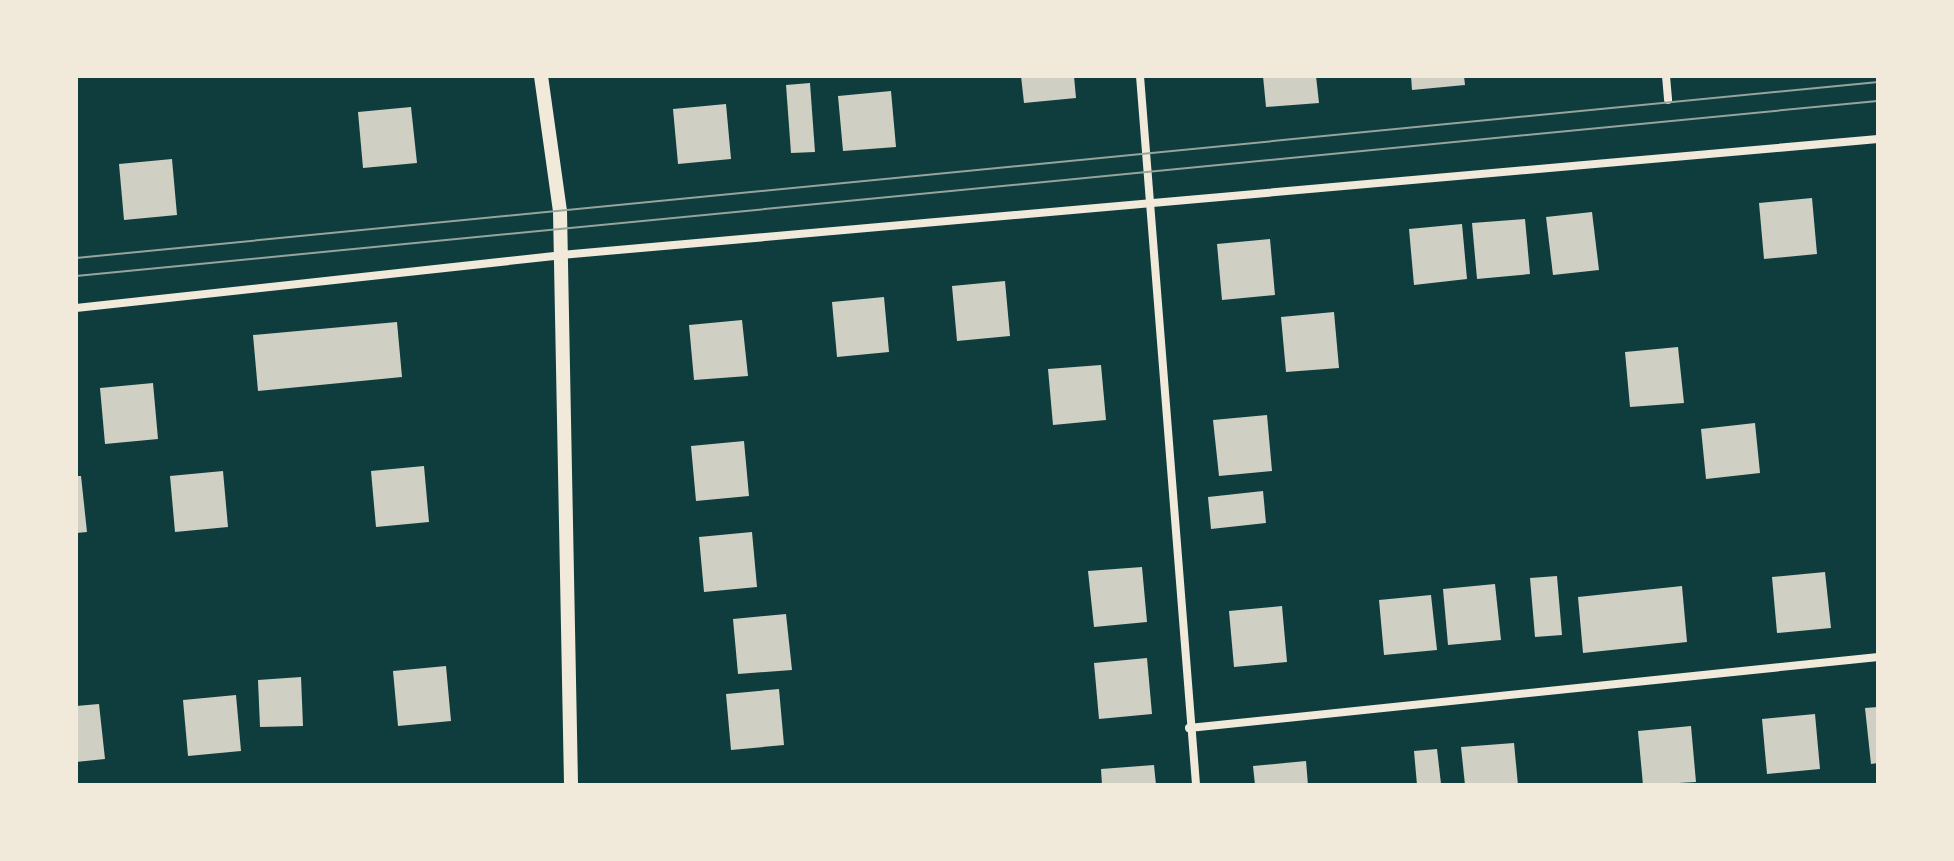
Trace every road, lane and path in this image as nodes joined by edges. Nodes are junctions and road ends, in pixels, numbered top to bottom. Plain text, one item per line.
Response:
1 (541, 76) edge
2 (1140, 76) edge
3 (1666, 76) edge
4 (1668, 100) dead end
5 (1878, 139) edge
6 (1153, 205) junction
7 (561, 255) junction
8 (76, 308) edge
9 (1878, 657) edge
10 (1189, 728) junction
11 (570, 785) edge
12 (1196, 785) edge

1 - 7 street
2 - 6 street
3 - 4 street
5 - 6 street
6 - 7 street
6 - 10 street
7 - 8 street
7 - 11 street
9 - 10 street
10 - 12 street

